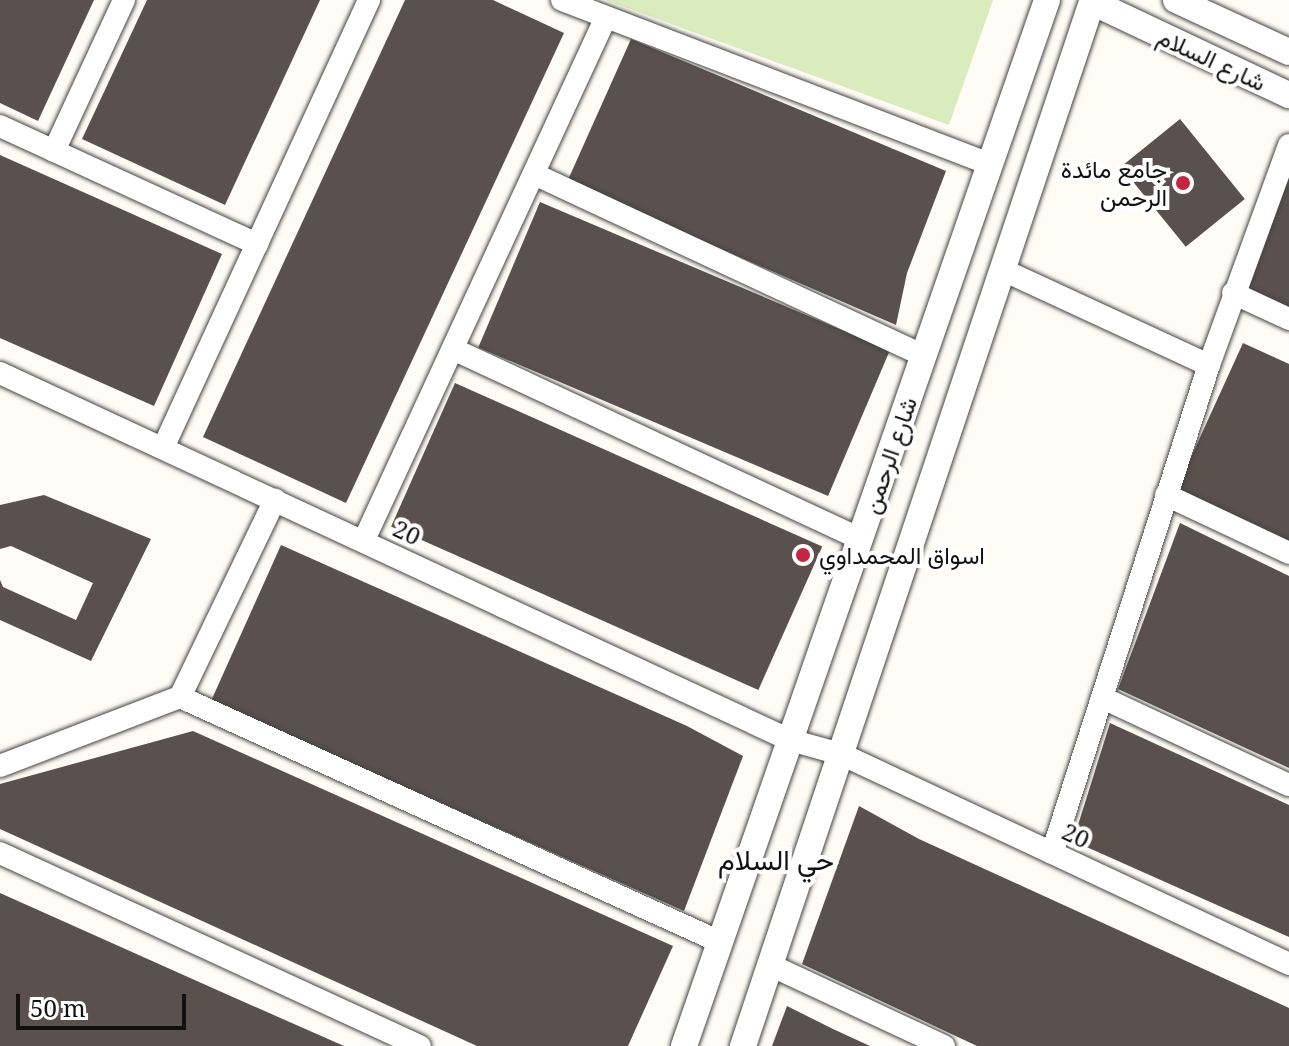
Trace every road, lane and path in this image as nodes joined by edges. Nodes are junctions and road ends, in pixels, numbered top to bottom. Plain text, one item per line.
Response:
1 (124, 0) edge
2 (369, 0) edge
3 (562, 0) edge
4 (1047, 0) edge
5 (1061, 0) edge
6 (1176, 0) edge
7 (1105, 4) edge
8 (606, 17) junction
9 (1289, 52) edge
10 (1289, 95) edge
11 (0, 126) edge
12 (1289, 145) edge
13 (54, 151) junction
14 (990, 164) junction
15 (534, 174) junction
16 (257, 244) junction
17 (1003, 270) junction
18 (1233, 293) junction
19 (1289, 319) edge
20 (453, 349) junction
21 (924, 356) junction
22 (1209, 365) junction
23 (0, 373) edge
24 (163, 448) junction
25 (1166, 495) junction
26 (275, 500) junction
27 (860, 539) junction
28 (364, 540) junction
29 (1289, 553) edge
30 (180, 697) junction
31 (1103, 698) junction
32 (790, 740) junction
33 (841, 754) junction
34 (0, 766) edge
35 (1289, 785) edge
36 (0, 853) edge
37 (1052, 853) junction
38 (720, 942) junction
39 (1289, 964) edge
40 (770, 965) junction
41 (420, 1046) edge
42 (684, 1046) edge
43 (743, 1046) edge
44 (944, 1046) edge

1 - 13 street
2 - 16 street
3 - 8 street
4 - 14 street, شارع الرحمن
5 - 7 street
6 - 9 street, شارع السلام
7 - 10 street, شارع السلام
7 - 17 street, شارع الرحمن
8 - 14 street
8 - 15 street
11 - 13 street
12 - 18 street
13 - 16 street
14 - 21 street, شارع الرحمن
15 - 20 street
15 - 21 street
16 - 24 street
17 - 22 street
17 - 33 street, شارع الرحمن
18 - 19 street
18 - 22 street
20 - 27 street
20 - 28 street
21 - 27 street, شارع الرحمن
22 - 25 street
23 - 24 street, 20
24 - 26 street, 20
25 - 29 street
25 - 31 street
26 - 28 street, 20
26 - 30 street
27 - 32 street, شارع الرحمن
28 - 32 street, 20
30 - 34 street
30 - 38 street
31 - 35 street
31 - 37 street
32 - 33 street, 20
32 - 38 street, شارع الرحمن
33 - 37 street, 20
33 - 40 street, شارع الرحمن
36 - 41 street
37 - 39 street, 20
38 - 42 street, شارع الرحمن
40 - 43 street, شارع الرحمن
40 - 44 street

